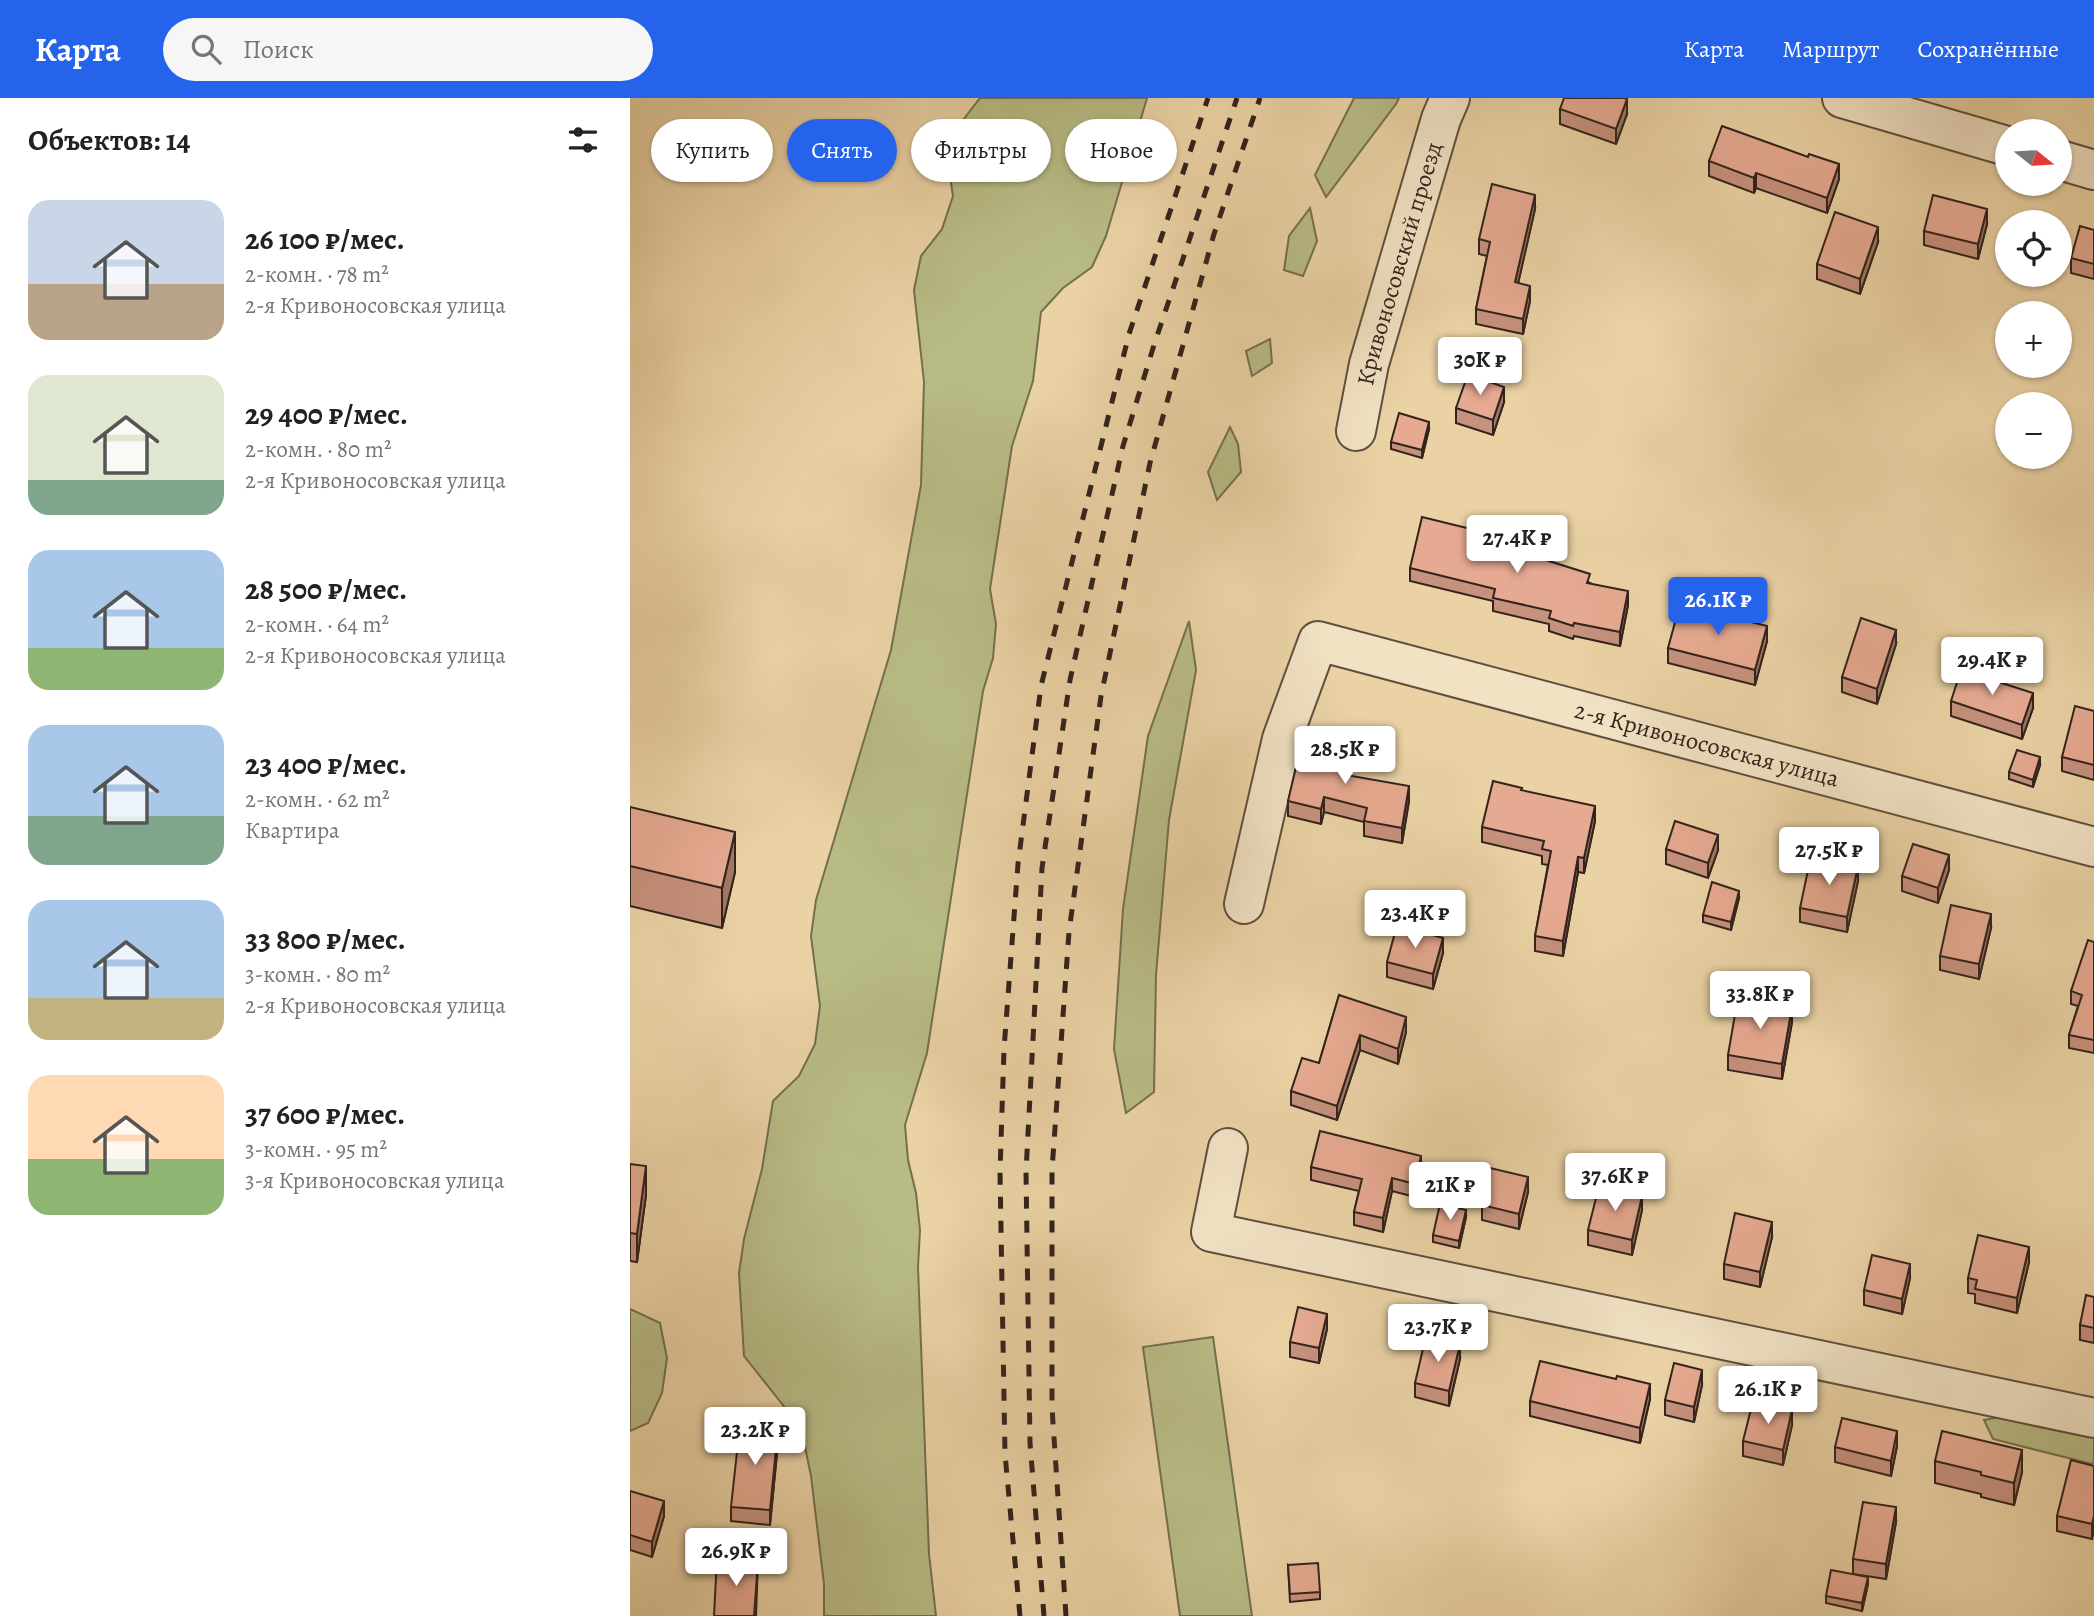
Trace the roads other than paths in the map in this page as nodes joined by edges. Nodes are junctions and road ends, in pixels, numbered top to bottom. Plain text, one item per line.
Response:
1 (1450, 98) edge
2 (1842, 98) edge
3 (1995, 143) edge
4 (2072, 164) edge
5 (2094, 170) edge
6 (1356, 431) dead end
7 (2094, 847) edge
8 (1244, 904) dead end
9 (1228, 1148) dead end
10 (2094, 1418) edge

1 - 6 street, Кривоносовский проезд
2 - 3 street
4 - 5 street
7 - 8 street, 2-я Кривоносовская улица
9 - 10 street

